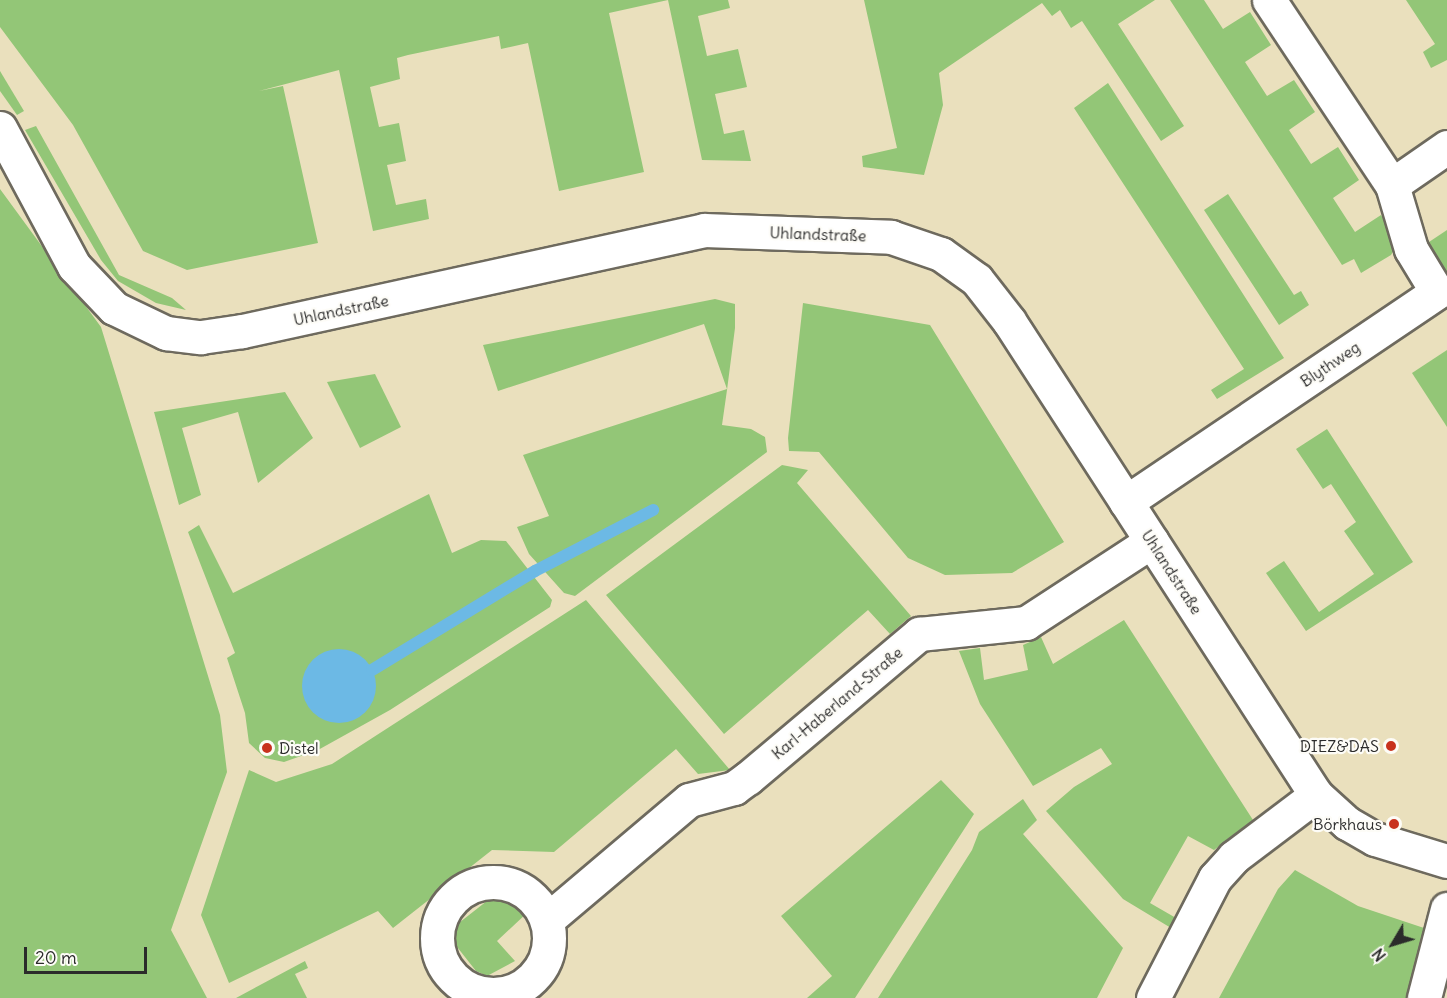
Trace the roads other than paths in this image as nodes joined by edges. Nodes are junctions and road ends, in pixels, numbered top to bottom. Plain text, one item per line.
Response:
1 (1269, 0) edge
2 (0, 128) edge
3 (1447, 147) edge
4 (1392, 185) junction
5 (1126, 502) junction
6 (1152, 541) junction
7 (1316, 795) junction
8 (1447, 861) edge
9 (1447, 909) edge
10 (548, 920) dead end
11 (1153, 998) edge
12 (1424, 998) edge

1 - 4 street, Blythweg
2 - 5 street, Uhlandstraße
3 - 4 street
4 - 5 street, Blythweg
5 - 6 street, Uhlandstraße
6 - 7 street, Uhlandstraße
6 - 10 street, Karl-Haberland-Straße
7 - 8 street, Uhlandstraße
7 - 11 street
9 - 12 street

